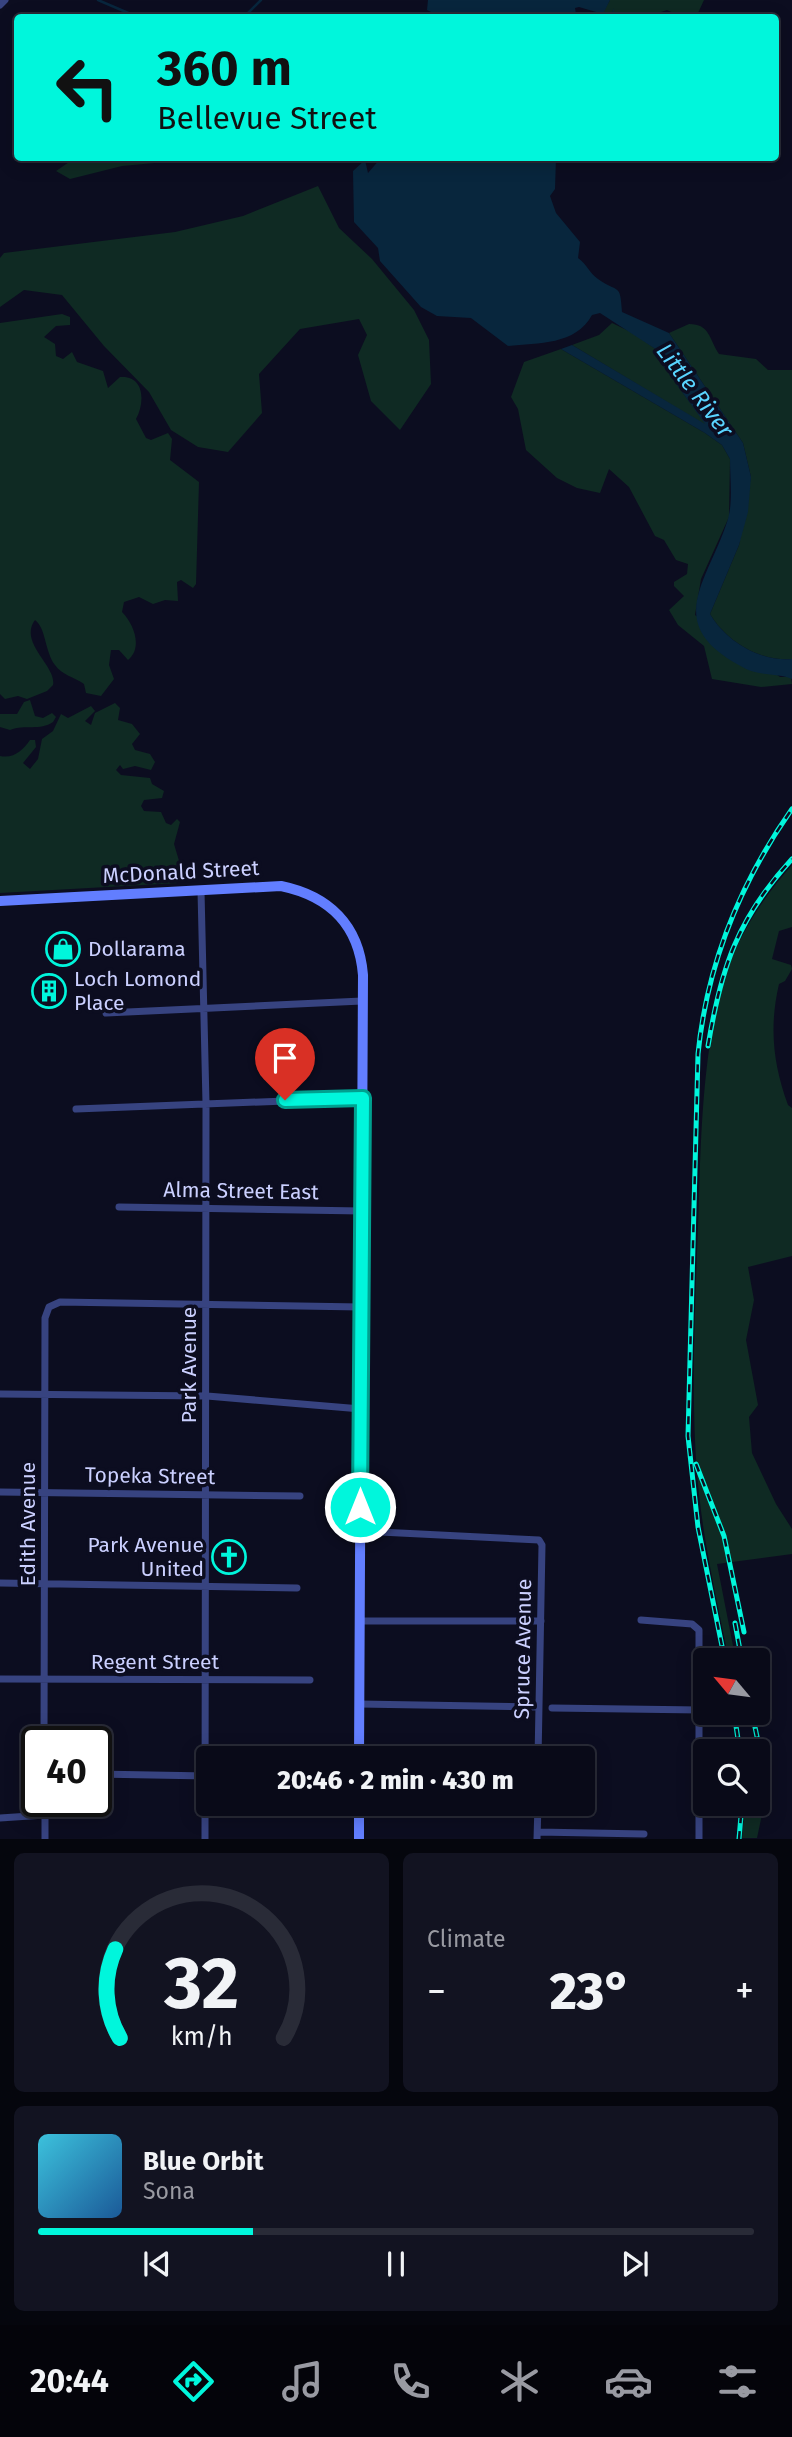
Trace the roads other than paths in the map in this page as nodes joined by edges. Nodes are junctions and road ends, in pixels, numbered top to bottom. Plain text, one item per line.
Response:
1 (5, 0) edge
2 (0, 5) edge
3 (201, 891) junction
4 (0, 901) edge
5 (362, 1002) junction
6 (205, 1008) junction
7 (106, 1013) dead end
8 (363, 1098) junction
9 (206, 1103) junction
10 (76, 1109) dead end
11 (119, 1207) dead end
12 (206, 1209) junction
13 (362, 1211) junction
14 (206, 1305) junction
15 (361, 1307) junction
16 (0, 1394) edge
17 (46, 1394) junction
18 (206, 1396) junction
19 (361, 1409) junction
20 (0, 1492) edge
21 (46, 1492) junction
22 (207, 1495) junction
23 (300, 1496) dead end
24 (360, 1531) junction
25 (0, 1583) edge
26 (45, 1584) junction
27 (207, 1586) junction
28 (298, 1588) dead end
29 (641, 1620) dead end
30 (360, 1621) junction
31 (541, 1621) junction
32 (698, 1648) edge
33 (0, 1679) edge
34 (44, 1679) junction
35 (205, 1680) junction
36 (310, 1680) dead end
37 (359, 1704) junction
38 (539, 1707) junction
39 (552, 1708) dead end
40 (693, 1710) edge
41 (44, 1726) edge
42 (700, 1726) edge
43 (206, 1746) edge
44 (359, 1746) edge
45 (538, 1746) edge
46 (112, 1774) edge
47 (196, 1776) edge
48 (206, 1816) edge
49 (359, 1816) edge
50 (538, 1816) edge
51 (21, 1817) edge
52 (45, 1817) edge
53 (0, 1818) edge
54 (644, 1834) dead end
55 (538, 1835) edge
56 (45, 1839) edge
57 (205, 1839) edge
58 (359, 1839) edge
59 (699, 1839) edge

1 - 2 street
3 - 4 street, McDonald Street
3 - 5 street, McDonald Street
3 - 6 street, Park Avenue
5 - 6 street
5 - 8 street
6 - 7 street
6 - 9 street, Park Avenue
8 - 9 street
8 - 13 street
9 - 10 street
9 - 12 street, Park Avenue
11 - 12 street, Alma Street East
12 - 13 street, Alma Street East
12 - 14 street, Park Avenue
13 - 15 street
14 - 15 street
14 - 17 street, Edith Avenue
14 - 18 street, Park Avenue
15 - 19 street
16 - 17 street
17 - 18 street
17 - 21 street, Edith Avenue
18 - 19 street
18 - 22 street, Park Avenue
19 - 24 street
20 - 21 street, Topeka Street
21 - 22 street, Topeka Street
21 - 26 street, Edith Avenue
22 - 23 street, Topeka Street
22 - 27 street, Park Avenue
24 - 30 street
24 - 31 street, Spruce Avenue
25 - 26 street
26 - 27 street
26 - 34 street, Edith Avenue
27 - 28 street
27 - 35 street, Park Avenue
29 - 32 street
30 - 31 street
30 - 37 street
31 - 38 street, Spruce Avenue
33 - 34 street, Regent Street
34 - 35 street, Regent Street
34 - 41 street, Edith Avenue
35 - 36 street, Regent Street
35 - 43 street, Park Avenue
37 - 38 street
37 - 44 street
38 - 45 street, Spruce Avenue
39 - 40 street
42 - 59 street
46 - 47 street
48 - 57 street, Park Avenue
49 - 58 street
50 - 55 street
51 - 53 street
52 - 56 street
54 - 55 street

